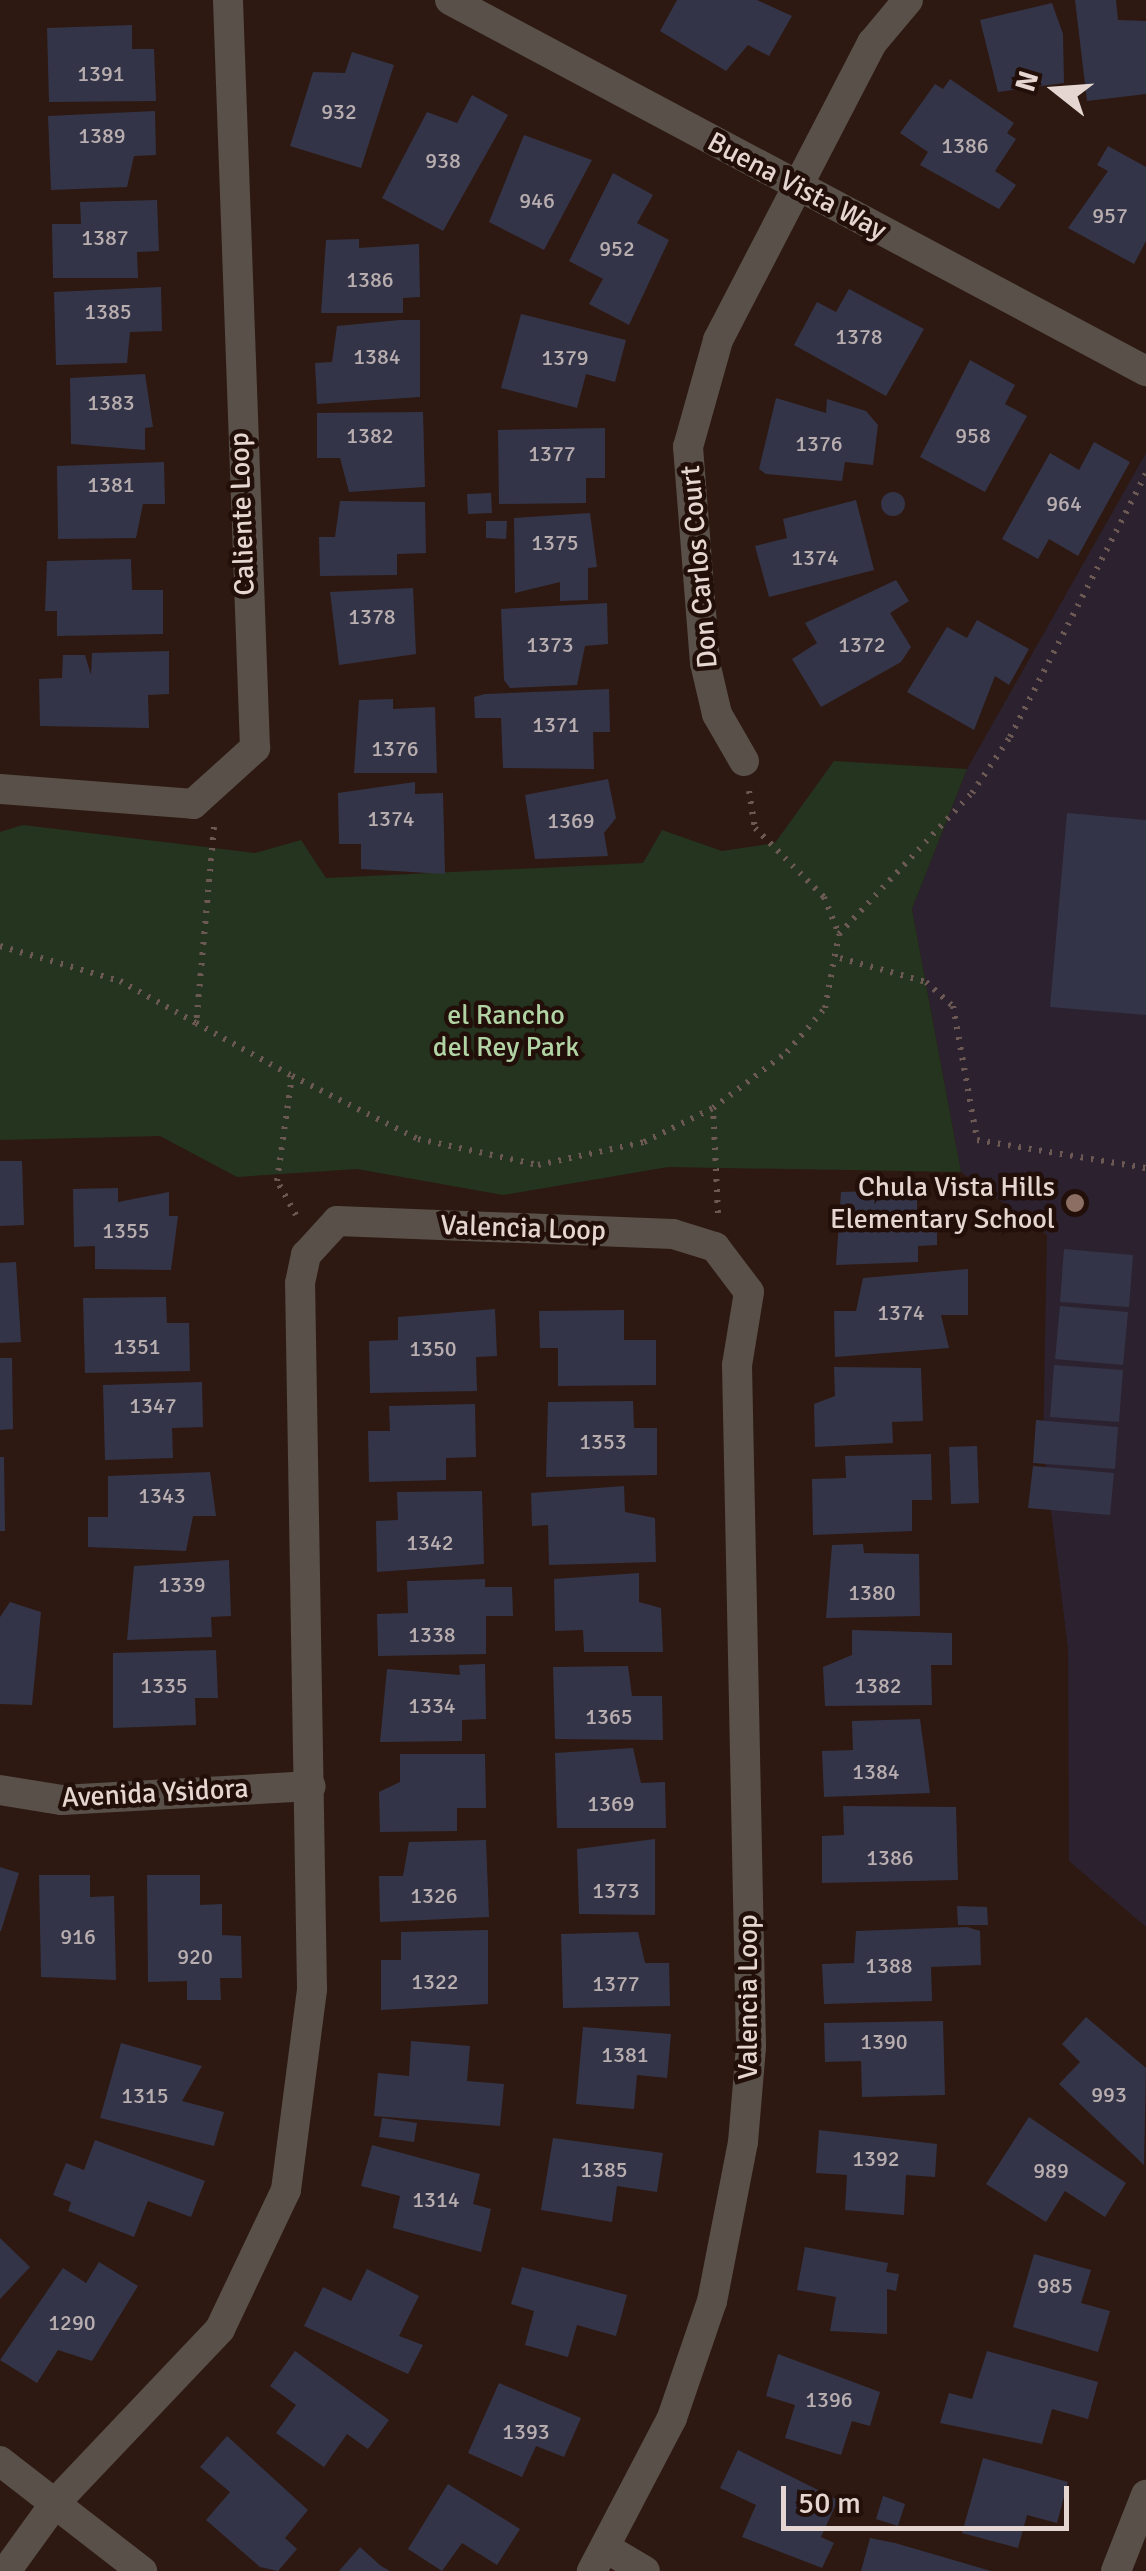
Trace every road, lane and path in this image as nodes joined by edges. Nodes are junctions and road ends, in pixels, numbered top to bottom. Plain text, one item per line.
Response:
1 (228, 0) edge
2 (450, 0) edge
3 (908, 0) edge
4 (797, 187) junction
5 (1146, 371) edge
6 (1146, 474) edge
7 (744, 761) joint
8 (0, 789) edge
9 (210, 793) junction
10 (840, 934) junction
11 (0, 946) edge
12 (840, 958) junction
13 (196, 1022) junction
14 (292, 1076) junction
15 (713, 1108) junction
16 (1146, 1168) edge
17 (314, 1246) junction
18 (715, 1247) junction
19 (311, 1786) junction
20 (0, 1790) edge
21 (0, 2461) edge
22 (1146, 2495) edge
23 (56, 2502) junction
24 (599, 2560) edge
25 (6, 2571) edge
26 (142, 2571) edge
27 (645, 2571) edge
28 (1116, 2571) edge

1 - 9 street, Caliente Loop
2 - 4 street, Buena Vista Way
3 - 4 street, Don Carlos Court
4 - 5 street, Buena Vista Way
4 - 7 street, Don Carlos Court
6 - 10 path
7 - 10 path
8 - 9 street
9 - 13 path
10 - 12 path
11 - 13 path
12 - 15 path
12 - 16 path
13 - 14 path
14 - 15 path
14 - 17 path
15 - 18 path
17 - 18 street, Valencia Loop
17 - 19 street
18 - 24 street, Valencia Loop
19 - 20 street, Avenida Ysidora
19 - 23 street
21 - 23 street
22 - 28 street
23 - 25 street
23 - 26 street
24 - 27 street

